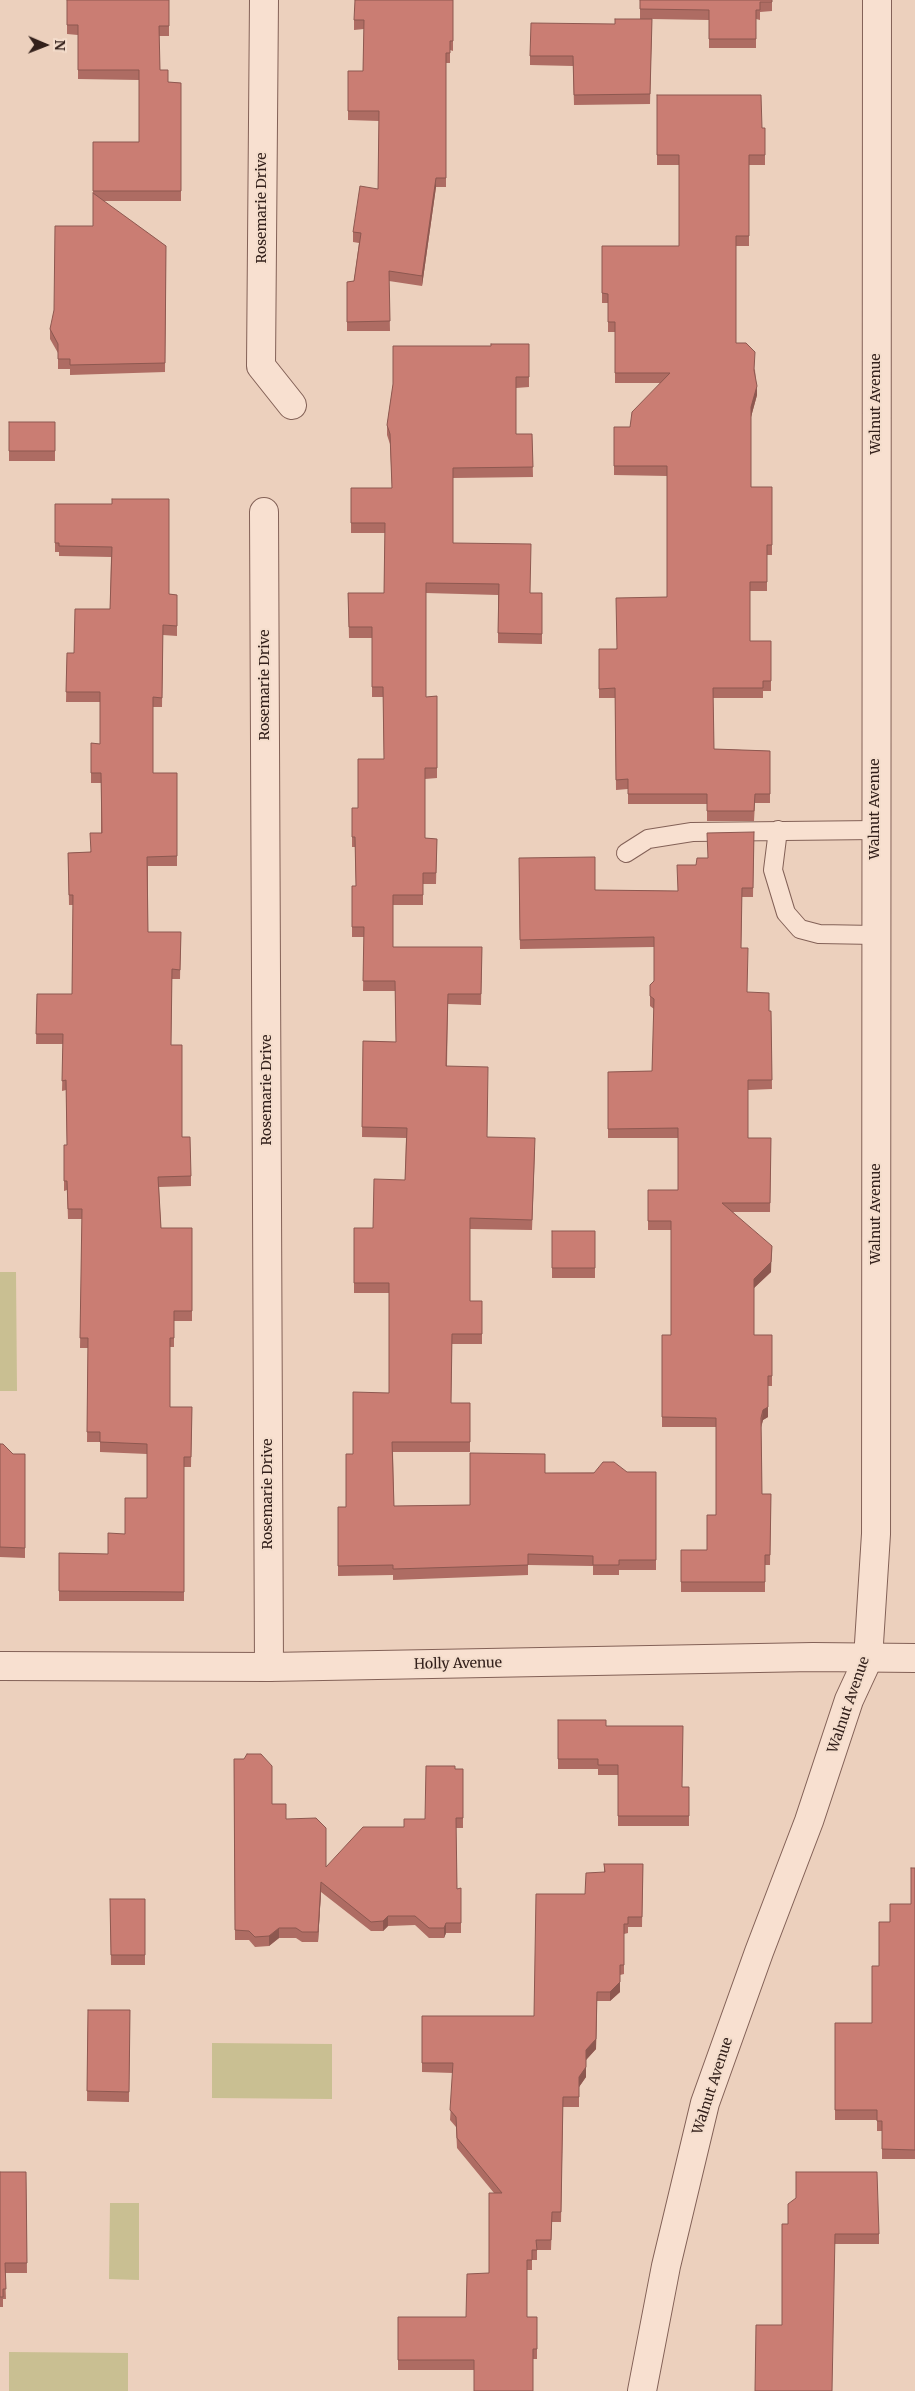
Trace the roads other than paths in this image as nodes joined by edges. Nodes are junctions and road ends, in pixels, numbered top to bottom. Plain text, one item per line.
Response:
1 (264, 0) edge
2 (877, 0) edge
3 (292, 405) dead end
4 (264, 512) dead end
5 (778, 830) junction
6 (875, 830) junction
7 (626, 853) dead end
8 (875, 935) junction
9 (915, 1658) edge
10 (868, 1659) junction
11 (0, 1666) edge
12 (269, 1667) junction
13 (642, 2391) edge

1 - 3 street, Rosemarie Drive
2 - 6 street, Walnut Avenue
4 - 12 street, Rosemarie Drive
5 - 6 lane
5 - 7 lane
5 - 8 lane
6 - 8 street, Walnut Avenue
8 - 10 street, Walnut Avenue
9 - 10 street, Holly Avenue
10 - 12 street, Holly Avenue
10 - 13 street, Walnut Avenue
11 - 12 street, Holly Avenue

